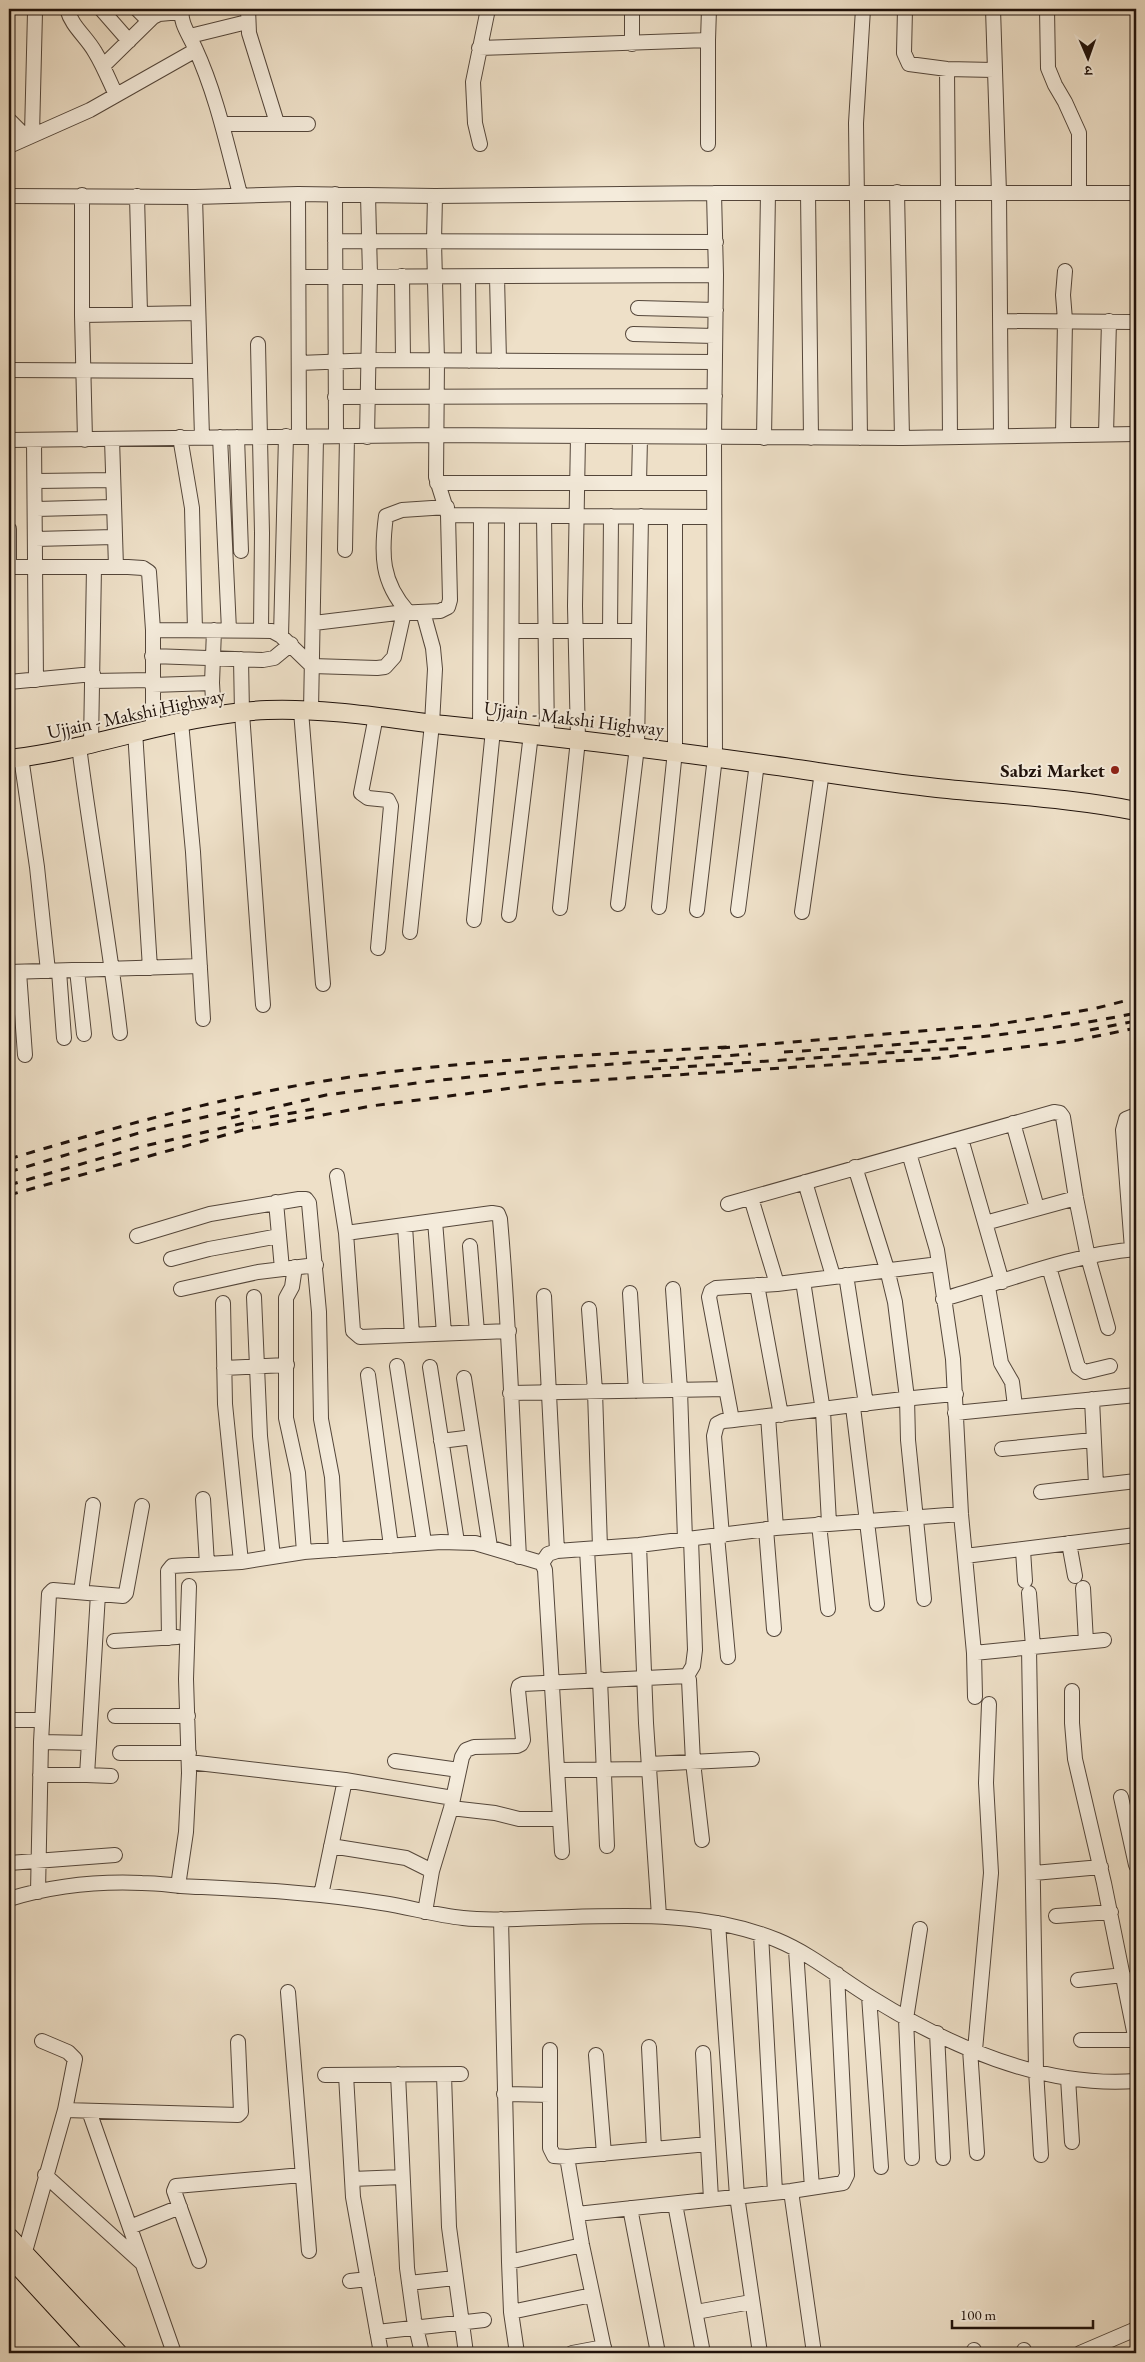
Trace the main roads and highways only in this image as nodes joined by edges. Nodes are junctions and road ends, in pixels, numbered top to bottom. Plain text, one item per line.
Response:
1 (15, 758) edge
2 (1136, 811) edge
3 (9, 2237) edge
4 (18, 2259) edge
5 (98, 2353) edge
6 (118, 2353) edge

1 - 2 main road, Ujjain - Makshi Highway
3 - 4 main road
4 - 5 main road
4 - 6 main road

